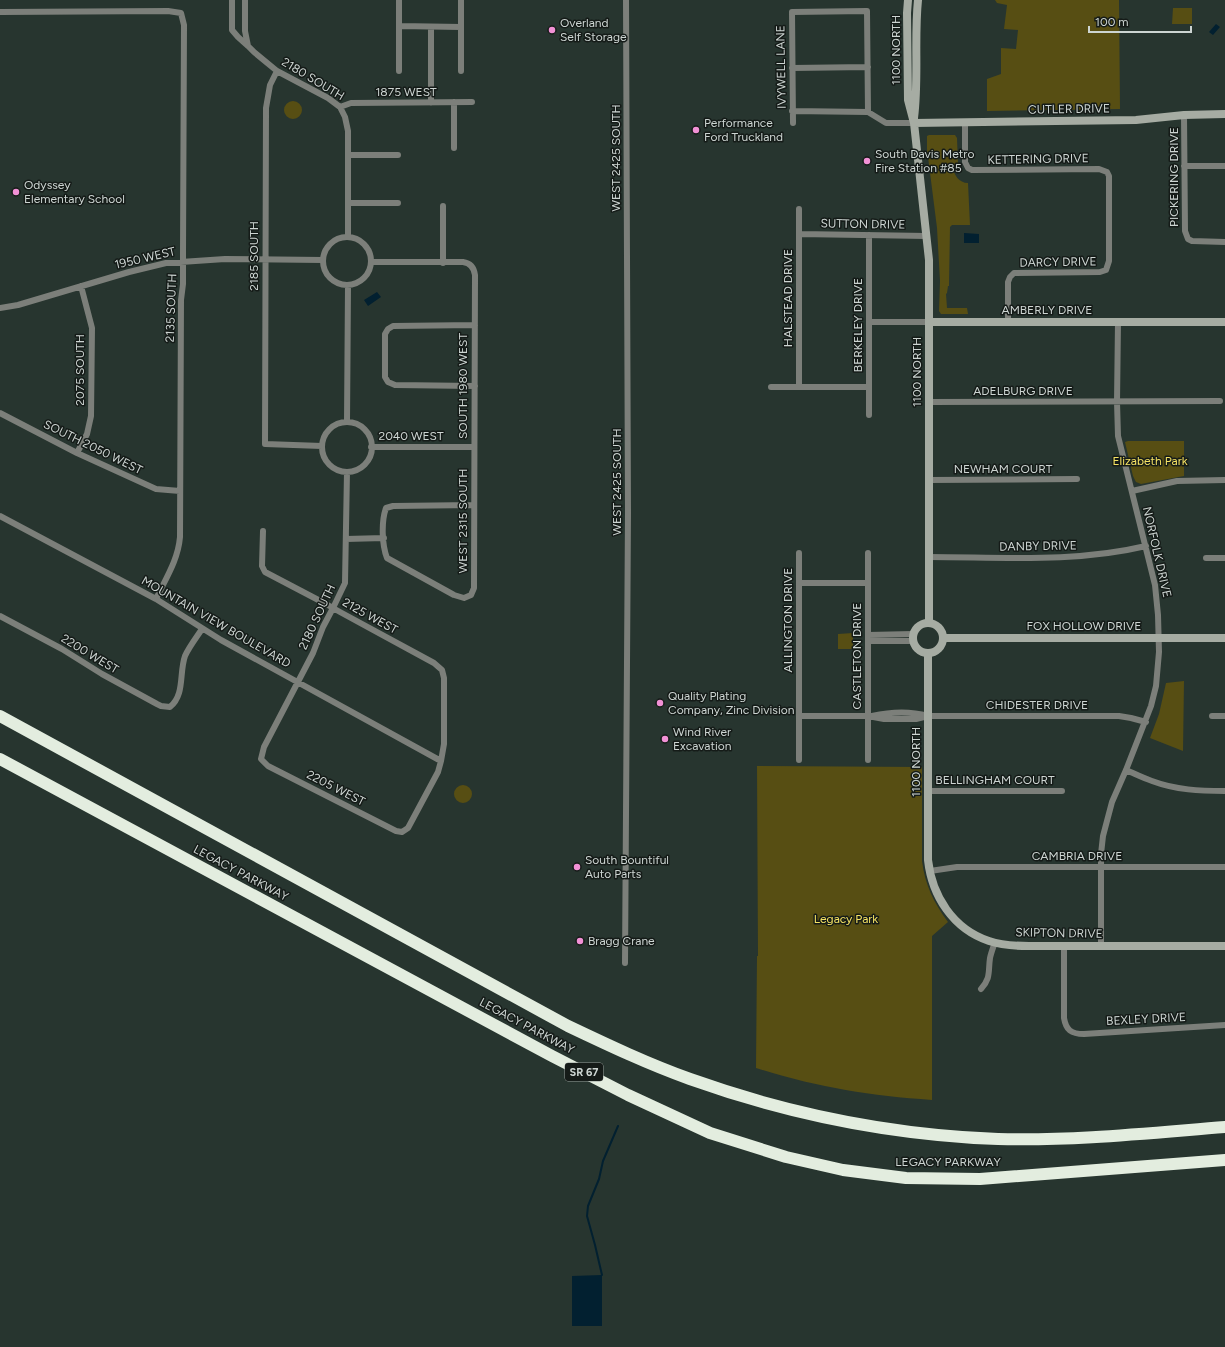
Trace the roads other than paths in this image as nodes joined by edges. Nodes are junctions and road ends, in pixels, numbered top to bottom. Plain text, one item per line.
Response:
1 (232, 0) edge
2 (245, 0) edge
3 (399, 0) edge
4 (461, 0) edge
5 (626, 0) edge
6 (908, 0) edge
7 (918, 0) edge
8 (0, 12) edge
9 (399, 26) junction
10 (431, 26) junction
11 (461, 27) junction
12 (248, 46) junction
13 (868, 67) junction
14 (792, 68) junction
15 (277, 71) junction
16 (399, 71) dead end
17 (461, 71) dead end
18 (430, 102) junction
19 (454, 102) junction
20 (472, 102) dead end
21 (340, 107) junction
22 (792, 112) junction
23 (868, 112) junction
24 (1225, 114) edge
25 (1184, 115) junction
26 (793, 122) dead end
27 (965, 122) junction
28 (914, 123) junction
29 (454, 148) dead end
30 (348, 155) junction
31 (398, 155) dead end
32 (1184, 166) junction
33 (1225, 166) edge
34 (348, 203) junction
35 (398, 203) dead end
36 (443, 206) dead end
37 (799, 209) dead end
38 (799, 234) junction
39 (869, 235) junction
40 (927, 236) junction
41 (348, 237) junction
42 (1225, 242) edge
43 (265, 260) junction
44 (323, 260) junction
45 (183, 261) junction
46 (372, 262) junction
47 (443, 263) junction
48 (1106, 270) joint
49 (82, 286) junction
50 (348, 286) junction
51 (0, 308) edge
52 (869, 322) junction
53 (929, 322) junction
54 (1008, 322) junction
55 (1118, 322) junction
56 (1225, 322) edge
57 (474, 326) junction
58 (474, 386) junction
59 (771, 387) dead end
60 (799, 387) junction
61 (869, 387) junction
62 (1220, 401) dead end
63 (929, 402) junction
64 (1117, 402) junction
65 (0, 413) edge
66 (869, 415) dead end
67 (347, 422) junction
68 (322, 446) junction
69 (371, 447) junction
70 (474, 447) junction
71 (77, 453) junction
72 (347, 472) junction
73 (1077, 479) dead end
74 (929, 480) junction
75 (1225, 480) edge
76 (180, 491) junction
77 (1132, 491) junction
78 (474, 505) junction
79 (0, 516) edge
80 (263, 530) dead end
81 (384, 538) junction
82 (346, 539) junction
83 (1146, 546) junction
84 (799, 553) dead end
85 (868, 553) dead end
86 (929, 557) junction
87 (1206, 558) dead end
88 (1225, 558) edge
89 (799, 583) junction
90 (868, 583) junction
91 (156, 599) junction
92 (334, 608) junction
93 (0, 616) edge
94 (929, 622) junction
95 (202, 629) junction
96 (868, 638) junction
97 (913, 638) junction
98 (943, 638) junction
99 (1159, 638) junction
100 (1225, 638) edge
101 (928, 653) junction
102 (298, 682) junction
103 (0, 716) edge
104 (800, 716) junction
105 (868, 716) junction
106 (928, 716) junction
107 (1212, 716) dead end
108 (1225, 716) edge
109 (1146, 722) junction
110 (0, 759) edge
111 (261, 759) joint
112 (800, 760) dead end
113 (868, 760) dead end
114 (441, 761) junction
115 (1126, 770) junction
116 (928, 791) junction
117 (1062, 791) dead end
118 (1225, 792) edge
119 (1100, 867) junction
120 (1225, 867) edge
121 (930, 871) junction
122 (995, 942) junction
123 (1064, 946) junction
124 (1101, 946) junction
125 (1225, 946) edge
126 (625, 963) dead end
127 (982, 989) dead end
128 (1225, 1025) edge
129 (1225, 1127) edge
130 (1225, 1160) edge

1 - 12 street, 2180 SOUTH
2 - 12 street
3 - 9 street
4 - 11 street
5 - 126 street, WEST 2425 SOUTH
6 - 28 street, 1100 NORTH
7 - 28 street, 1100 NORTH
8 - 45 street, 2135 SOUTH
9 - 10 street
9 - 16 street
10 - 11 street
10 - 18 street
11 - 17 street
12 - 15 street, 2180 SOUTH
13 - 14 street
13 - 14 street, IVYWELL LANE
13 - 23 street
14 - 22 street, IVYWELL LANE
15 - 21 street, 2180 SOUTH
15 - 43 street, 2185 SOUTH
18 - 19 street, 1875 WEST
18 - 21 street, 1875 WEST
19 - 20 street, 1875 WEST
19 - 29 street
21 - 30 street, 2180 SOUTH
22 - 23 street
22 - 26 street, IVYWELL LANE
23 - 28 street
24 - 25 street, CUTLER DRIVE
25 - 27 street, CUTLER DRIVE
25 - 32 street, PICKERING DRIVE
27 - 28 street, CUTLER DRIVE
27 - 48 street, KETTERING DRIVE
28 - 40 street, 1100 NORTH
30 - 31 street
30 - 34 street, 2180 SOUTH
32 - 33 street
32 - 42 street, PICKERING DRIVE
34 - 35 street
34 - 41 street, 2180 SOUTH
36 - 47 street
37 - 38 street, HALSTEAD DRIVE
38 - 39 street, SUTTON DRIVE
38 - 60 street, HALSTEAD DRIVE
39 - 40 street, SUTTON DRIVE
39 - 52 street, BERKELEY DRIVE
40 - 53 street, 1100 NORTH
41 - 44 street
41 - 46 street
43 - 44 street, 1950 WEST
43 - 45 street, 1950 WEST
43 - 68 street, 2185 SOUTH
44 - 50 street
45 - 49 street, 1950 WEST
45 - 76 street, 2135 SOUTH
46 - 47 street
46 - 50 street
47 - 57 street, SOUTH 1980 WEST
48 - 54 street, DARCY DRIVE
49 - 51 street, 1950 WEST
49 - 71 street, 2075 SOUTH
50 - 67 street
52 - 53 street, AMBERLY DRIVE
52 - 61 street, BERKELEY DRIVE
53 - 54 street, AMBERLY DRIVE
53 - 63 street, 1100 NORTH
54 - 55 street, AMBERLY DRIVE
55 - 56 street, AMBERLY DRIVE
55 - 64 street, NORFOLK DRIVE
57 - 58 street, SOUTH 1980 WEST
57 - 58 street, SOUTH 1980 WEST
58 - 70 street, SOUTH 1980 WEST
59 - 60 street
60 - 61 street
61 - 66 street, BERKELEY DRIVE
62 - 64 street, ADELBURG DRIVE
63 - 64 street, ADELBURG DRIVE
63 - 74 street, 1100 NORTH
64 - 77 street, NORFOLK DRIVE
65 - 71 street, SOUTH 2050 WEST
67 - 68 street
67 - 69 street
68 - 72 street
69 - 70 street, 2040 WEST
69 - 72 street
70 - 78 street, WEST 2315 SOUTH
71 - 76 street, SOUTH 2050 WEST
72 - 82 street, 2180 SOUTH
73 - 74 street, NEWHAM COURT
74 - 86 street, 1100 NORTH
75 - 77 street
76 - 91 street, 2135 SOUTH
77 - 83 street, NORFOLK DRIVE
78 - 81 street
78 - 81 street, WEST 2315 SOUTH
79 - 91 street, MOUNTAIN VIEW BOULEVARD
80 - 92 street, 2125 WEST
81 - 82 street
82 - 92 street, 2180 SOUTH
83 - 86 street, DANBY DRIVE
83 - 99 street, NORFOLK DRIVE
84 - 89 street, ALLINGTON DRIVE
85 - 90 street, CASTLETON DRIVE
86 - 94 street, 1100 NORTH
87 - 88 street
89 - 90 street
89 - 104 street, ALLINGTON DRIVE
90 - 96 street, CASTLETON DRIVE
91 - 95 street, MOUNTAIN VIEW BOULEVARD
92 - 102 street, 2180 SOUTH
92 - 114 street, 2125 WEST
93 - 95 street, 2200 WEST
94 - 97 street
94 - 98 street
95 - 102 street, MOUNTAIN VIEW BOULEVARD
96 - 97 street
96 - 105 street, CASTLETON DRIVE
97 - 101 street
98 - 99 street, FOX HOLLOW DRIVE
98 - 101 street
99 - 100 street, FOX HOLLOW DRIVE
99 - 109 street, NORFOLK DRIVE
101 - 106 street, 1100 NORTH
102 - 111 street, 2180 SOUTH
102 - 114 street, MOUNTAIN VIEW BOULEVARD
103 - 129 highway, LEGACY PARKWAY
104 - 105 street, CHIDESTER DRIVE
104 - 112 street, ALLINGTON DRIVE
105 - 106 street, CHIDESTER DRIVE
105 - 113 street, CASTLETON DRIVE
106 - 109 street, CHIDESTER DRIVE
106 - 116 street, 1100 NORTH
107 - 108 street
109 - 115 street, NORFOLK DRIVE
110 - 130 highway, LEGACY PARKWAY / SR 67
111 - 114 street, 2205 WEST
115 - 118 street
115 - 119 street, NORFOLK DRIVE
116 - 117 street, BELLINGHAM COURT
116 - 121 street, 1100 NORTH
119 - 120 street, CAMBRIA DRIVE
119 - 121 street, CAMBRIA DRIVE
119 - 124 street, NORFOLK DRIVE
121 - 122 street, SKIPTON DRIVE
122 - 123 street, SKIPTON DRIVE
122 - 127 street
123 - 124 street, SKIPTON DRIVE
123 - 128 street, BEXLEY DRIVE
124 - 125 street, SKIPTON DRIVE

